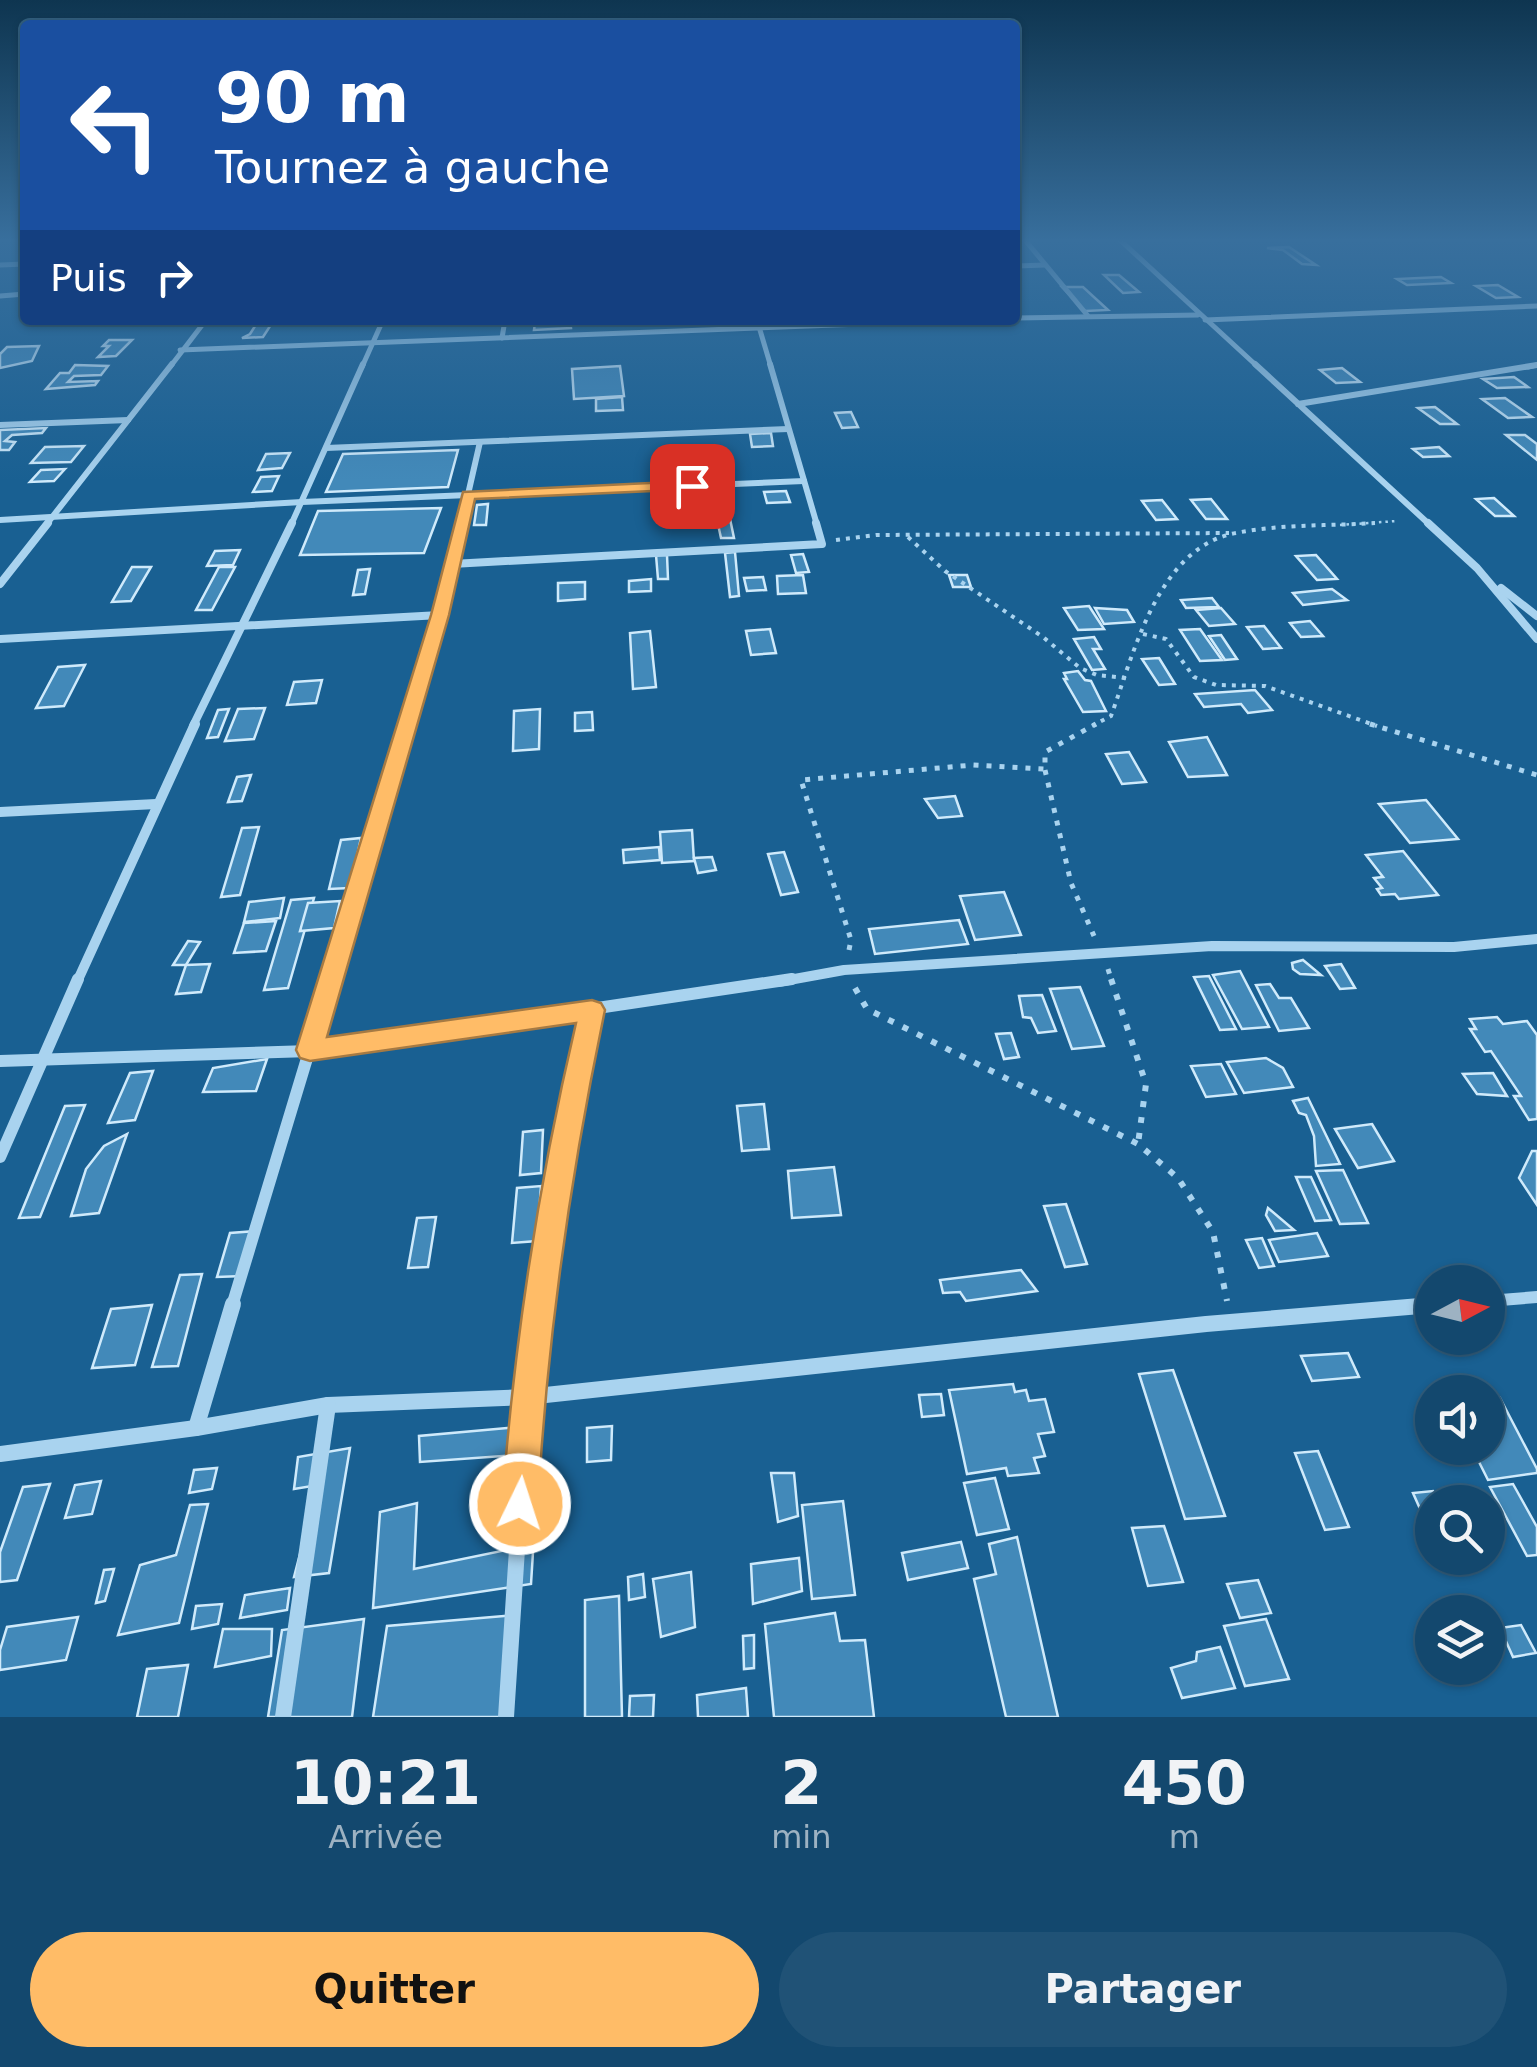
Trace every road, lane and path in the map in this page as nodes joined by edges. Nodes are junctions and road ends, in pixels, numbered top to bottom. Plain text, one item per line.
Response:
1 (1205, 320) edge
2 (202, 325) edge
3 (381, 325) edge
4 (504, 325) edge
5 (740, 325) edge
6 (758, 325) edge
7 (502, 338) junction
8 (374, 340) junction
9 (180, 350) junction
10 (1537, 365) edge
11 (1298, 404) junction
12 (128, 420) junction
13 (0, 425) edge
14 (788, 428) junction
15 (480, 442) junction
16 (326, 448) junction
17 (804, 481) junction
18 (468, 495) junction
19 (302, 502) junction
20 (1424, 518) junction
21 (52, 519) junction
22 (0, 520) edge
23 (1232, 533) junction
24 (906, 535) junction
25 (822, 544) junction
26 (452, 564) junction
27 (1477, 568) junction
28 (0, 584) edge
29 (440, 615) junction
30 (1537, 616) edge
31 (243, 624) junction
32 (1143, 634) junction
33 (0, 639) edge
34 (1537, 640) edge
35 (1128, 678) junction
36 (1537, 774) edge
37 (156, 804) junction
38 (0, 812) edge
39 (1537, 940) edge
40 (844, 970) junction
41 (592, 1010) junction
42 (310, 1050) junction
43 (44, 1057) junction
44 (0, 1060) edge
45 (0, 1157) edge
46 (1537, 1296) edge
47 (1505, 1299) edge
48 (1415, 1306) edge
49 (1229, 1322) junction
50 (527, 1397) junction
51 (328, 1404) junction
52 (196, 1428) junction
53 (0, 1454) edge
54 (283, 1717) edge
55 (506, 1717) edge

1 - 11 street
2 - 9 street
3 - 8 street
4 - 7 street
5 - 7 street
6 - 14 street
7 - 8 street
8 - 9 street
8 - 16 street
9 - 12 street
10 - 11 street
11 - 20 street
12 - 13 street
12 - 21 street
14 - 15 street
14 - 17 street
15 - 16 street
15 - 18 street
16 - 19 street
17 - 18 street
17 - 25 street
18 - 19 street
18 - 26 street
19 - 21 street
19 - 31 street
20 - 23 path
20 - 27 street
21 - 22 street
21 - 28 street
23 - 24 path
23 - 32 path
24 - 25 path
24 - 35 path
25 - 26 street
26 - 29 street
27 - 30 street
27 - 34 street
29 - 31 street
29 - 42 street
31 - 33 street
31 - 37 street
32 - 35 path
32 - 36 path
35 - 40 path
37 - 38 street
37 - 43 street
39 - 40 street
40 - 41 street
40 - 49 path
41 - 42 street
41 - 50 street
42 - 43 street
42 - 52 street
43 - 44 street
43 - 45 street
46 - 47 street
48 - 49 street
49 - 50 street
50 - 51 street
50 - 55 street
51 - 52 street
51 - 54 street
52 - 53 street

